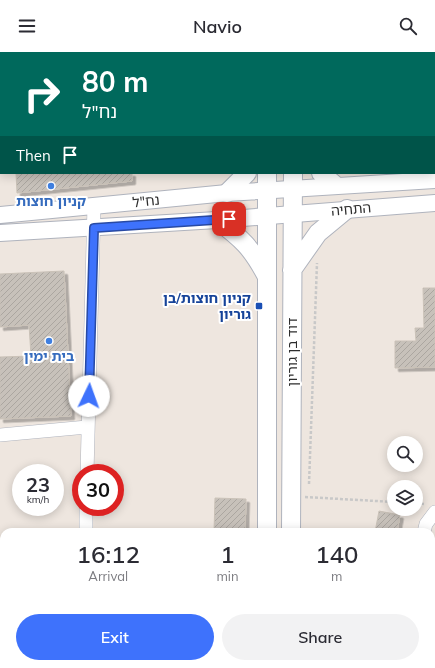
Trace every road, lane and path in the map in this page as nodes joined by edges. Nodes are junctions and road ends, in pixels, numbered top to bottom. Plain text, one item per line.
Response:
1 (246, 174) edge
2 (322, 174) edge
3 (435, 180) edge
4 (293, 181) edge
5 (267, 182) edge
6 (336, 185) junction
7 (227, 193) junction
8 (435, 203) edge
9 (94, 206) junction
10 (347, 209) junction
11 (292, 213) junction
12 (0, 215) edge
13 (267, 216) junction
14 (217, 220) junction
15 (94, 228) junction
16 (0, 233) edge
17 (317, 257) dead end
18 (292, 270) junction
19 (267, 277) junction
20 (87, 428) junction
21 (0, 435) edge
22 (87, 464) edge
23 (299, 496) junction
24 (387, 502) edge
25 (308, 504) dead end
26 (435, 512) edge
27 (86, 516) edge
28 (86, 528) edge
29 (267, 528) edge
30 (292, 528) edge
31 (425, 528) edge

1 - 7 main road
2 - 6 main road
3 - 6 street, התחיה
4 - 5 street, נח"ל
4 - 6 street, התחיה
4 - 11 main road, דוד בן גוריון
5 - 7 street, נח"ל
5 - 13 main road, דוד בן גוריון
7 - 9 street, נח"ל
8 - 10 street, התחיה
9 - 12 street, נח"ל
9 - 15 street
10 - 11 street, התחיה
10 - 18 main road
11 - 13 street, התחיה
11 - 18 main road, דוד בן גוריון
13 - 14 street, נח"ל
13 - 19 main road, דוד בן גוריון
14 - 15 street, נח"ל
14 - 19 main road
15 - 16 street, נח"ל
15 - 20 street
17 - 23 path
18 - 23 main road, דוד בן גוריון
19 - 29 main road, דוד בן גוריון
20 - 21 street
20 - 22 street
23 - 24 path
23 - 25 path
23 - 30 main road, דוד בן גוריון
26 - 31 street
27 - 28 street

